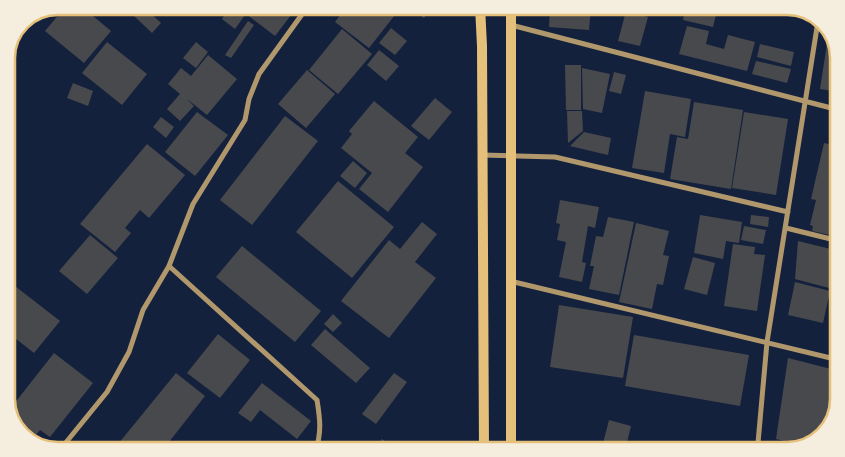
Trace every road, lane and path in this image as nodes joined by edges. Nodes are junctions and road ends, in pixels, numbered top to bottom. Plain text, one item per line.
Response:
1 (302, 15) edge
2 (480, 15) edge
3 (511, 15) edge
4 (511, 25) junction
5 (817, 28) edge
6 (804, 102) junction
7 (830, 108) edge
8 (482, 155) junction
9 (511, 155) junction
10 (788, 212) junction
11 (786, 228) junction
12 (830, 240) edge
13 (169, 266) junction
14 (510, 281) junction
15 (767, 342) junction
16 (830, 358) edge
17 (66, 442) edge
18 (318, 442) edge
19 (484, 442) edge
20 (511, 442) edge
21 (758, 442) edge

1 - 13 street
2 - 8 main road
3 - 4 main road
4 - 6 street
4 - 9 main road
5 - 6 street
6 - 7 street
6 - 10 street
8 - 9 street
8 - 19 main road
9 - 10 street
9 - 14 main road
10 - 11 street
11 - 12 street
11 - 15 street
13 - 17 street
13 - 18 street
14 - 15 street
14 - 20 main road
15 - 16 street
15 - 21 street

